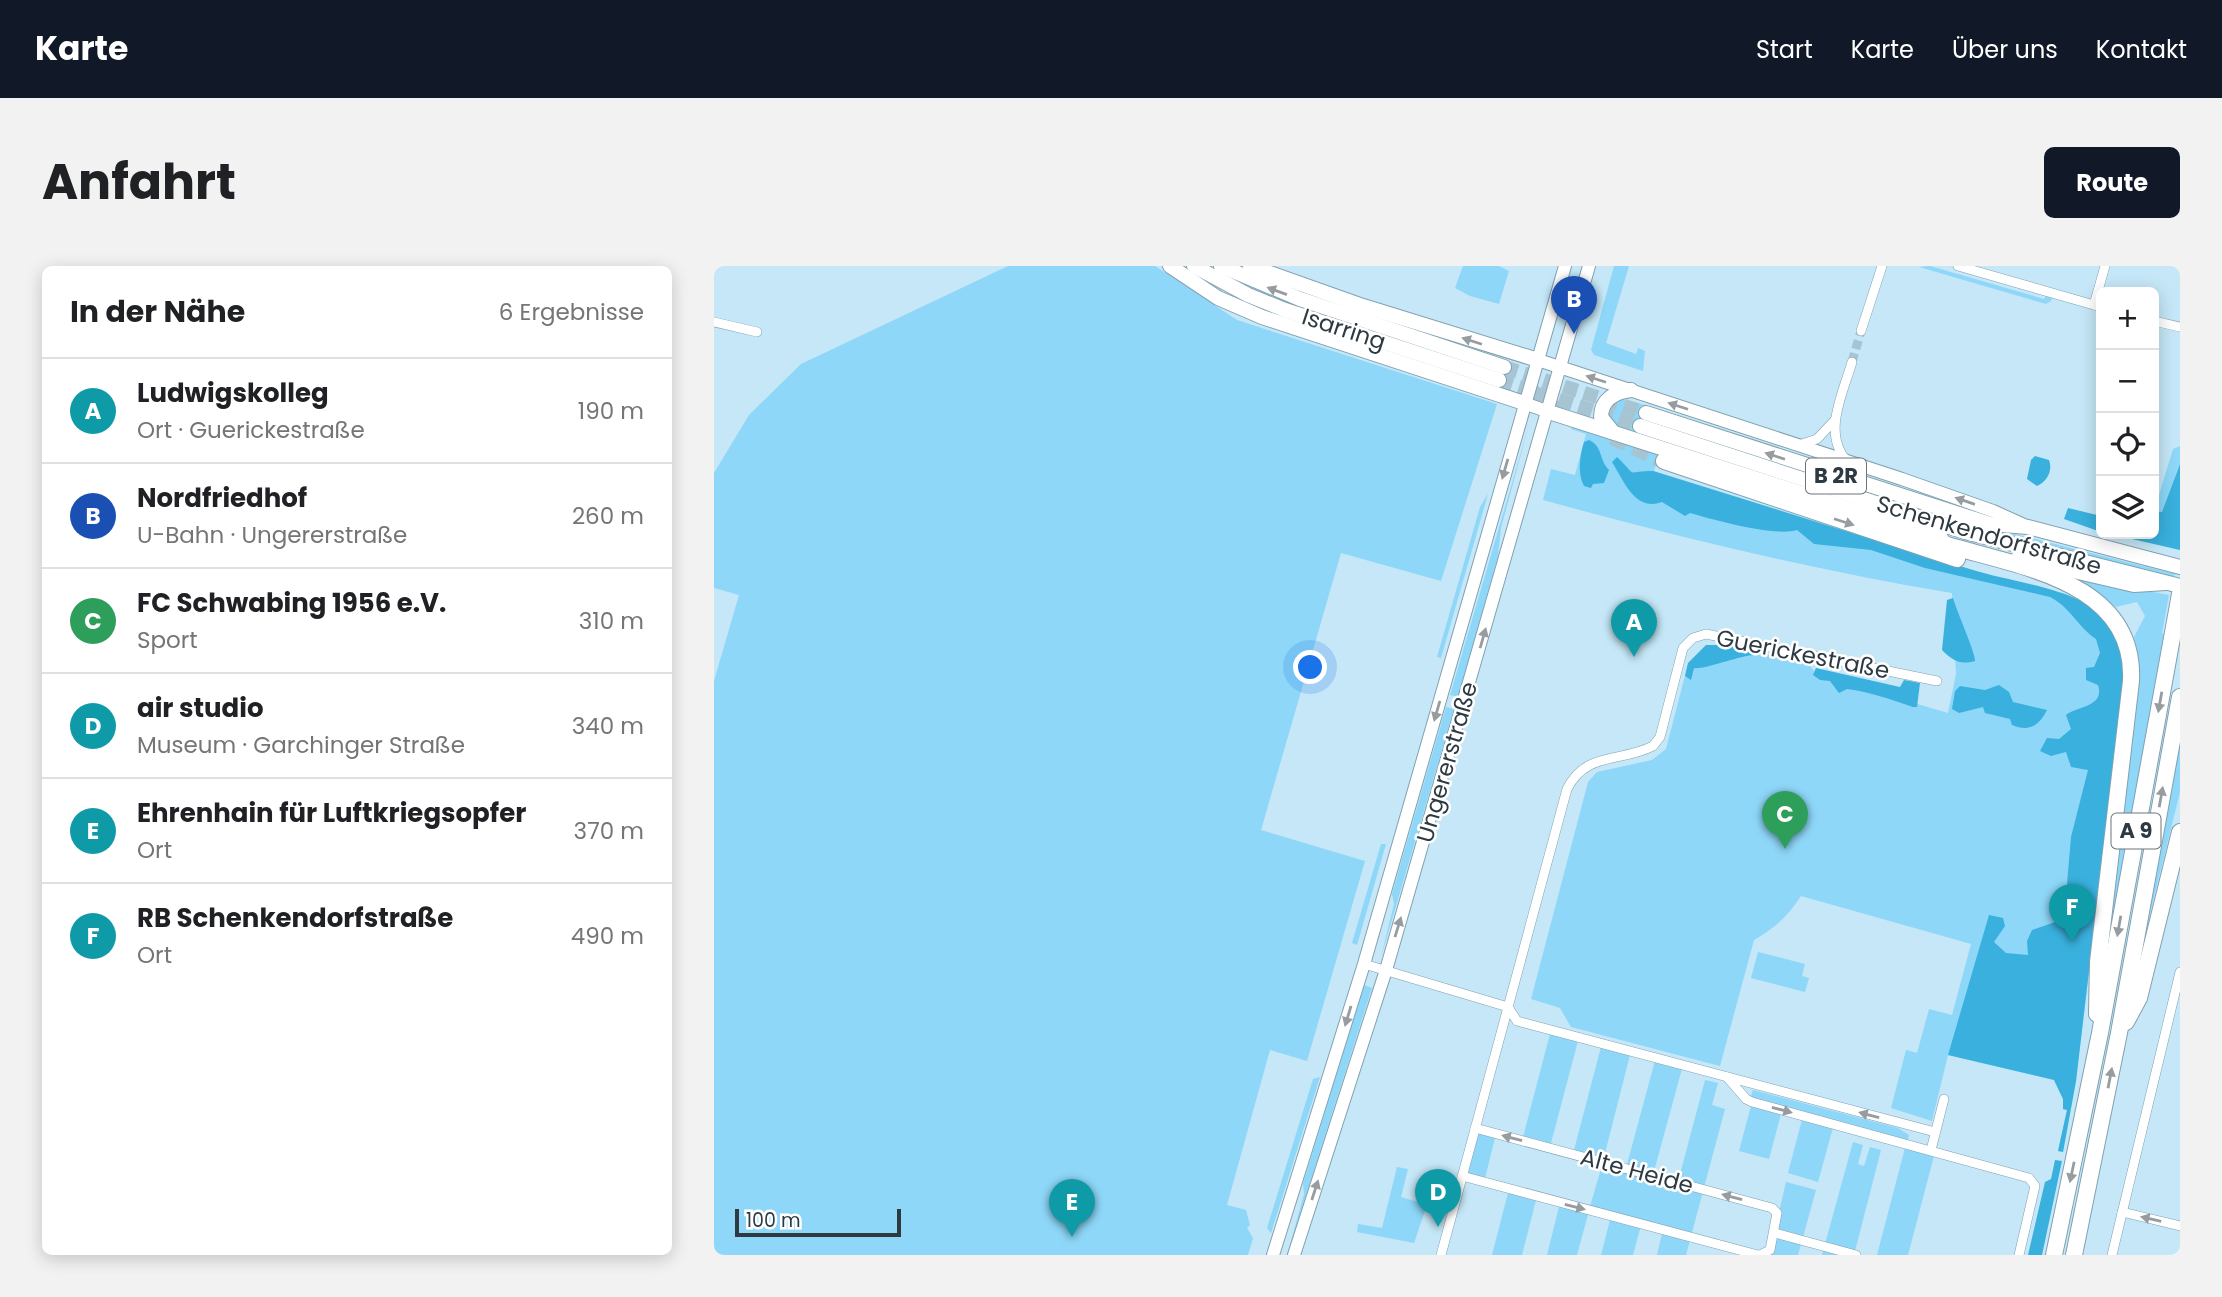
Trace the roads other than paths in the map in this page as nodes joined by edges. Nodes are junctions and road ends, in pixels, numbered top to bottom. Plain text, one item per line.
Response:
1 (1170, 266) edge
2 (1194, 266) edge
3 (1221, 266) edge
4 (1250, 266) edge
5 (1566, 266) edge
6 (1589, 266) edge
7 (1882, 266) edge
8 (1958, 266) edge
9 (2105, 266) edge
10 (2101, 287) edge
11 (2096, 305) edge
12 (714, 321) edge
13 (2159, 322) edge
14 (2180, 327) edge
15 (1861, 331) tunnel mouth
16 (757, 332) dead end
17 (1538, 360) junction
18 (1852, 362) tunnel mouth
19 (1560, 367) junction
20 (1631, 390) junction
21 (1524, 403) junction
22 (1549, 412) junction
23 (1836, 418) junction
24 (1613, 432) junction
25 (1798, 445) junction
26 (1664, 461) tunnel mouth
27 (1848, 461) junction
28 (2028, 527) junction
29 (1931, 537) junction
30 (2180, 567) edge
31 (2173, 584) edge
32 (2079, 592) junction
33 (2180, 594) edge
34 (1937, 681) dead end
35 (2180, 697) edge
36 (2180, 832) edge
37 (1364, 964) junction
38 (1385, 970) junction
39 (2180, 972) edge
40 (1508, 1007) junction
41 (2101, 1027) junction
42 (2119, 1034) junction
43 (1726, 1076) junction
44 (1944, 1099) dead end
45 (1475, 1128) junction
46 (1935, 1132) junction
47 (1931, 1150) junction
48 (1462, 1177) junction
49 (2122, 1212) junction
50 (2180, 1226) edge
51 (1775, 1233) junction
52 (1274, 1255) edge
53 (1294, 1255) edge
54 (1441, 1255) edge
55 (1759, 1255) edge
56 (1856, 1255) edge
57 (2019, 1255) edge
58 (2054, 1255) edge
59 (2074, 1255) edge
60 (2112, 1255) edge

1 - 21 highway
2 -> 3 highway, Isarring
17 -> 4 highway
5 - 17 main road, Ungererstraße
6 - 19 main road, Ungererstraße
7 - 15 street
8 - 11 street
9 - 10 street
12 - 16 street
13 - 14 street
17 - 19 main road
17 - 21 main road, Ungererstraße
18 - 23 street
20 -> 19 main road
19 - 22 main road, Ungererstraße
20 - 24 highway
25 -> 20 main road
21 - 22 main road
21 -> 37 main road, Ungererstraße
22 - 24 highway
38 -> 22 main road, Ungererstraße
23 - 25 street
23 - 27 street
24 - 29 highway
25 - 27 main road
26 -> 32 highway
28 -> 27 main road
28 - 30 highway, Schenkendorfstraße / B 2R
28 -> 31 highway, Schenkendorfstraße / B 2R
29 - 31 highway
29 - 32 highway
32 - 41 highway
33 -> 41 highway, A 9
34 - 40 street, Guerickestraße
42 -> 35 highway
36 - 42 highway, A 9
37 - 38 street
37 -> 52 main road, Ungererstraße
38 - 40 street
53 -> 38 main road, Ungererstraße
39 - 49 street
40 - 43 street
40 - 45 street
41 -> 58 highway, A 9
59 -> 42 highway, A 9
46 -> 43 street
43 -> 47 street
44 - 46 street
45 - 48 street
51 -> 45 street, Alte Heide
46 - 47 street
47 - 57 street
48 - 54 street
48 -> 55 street
50 -> 49 street
49 - 60 street
51 - 55 street
51 - 56 street

